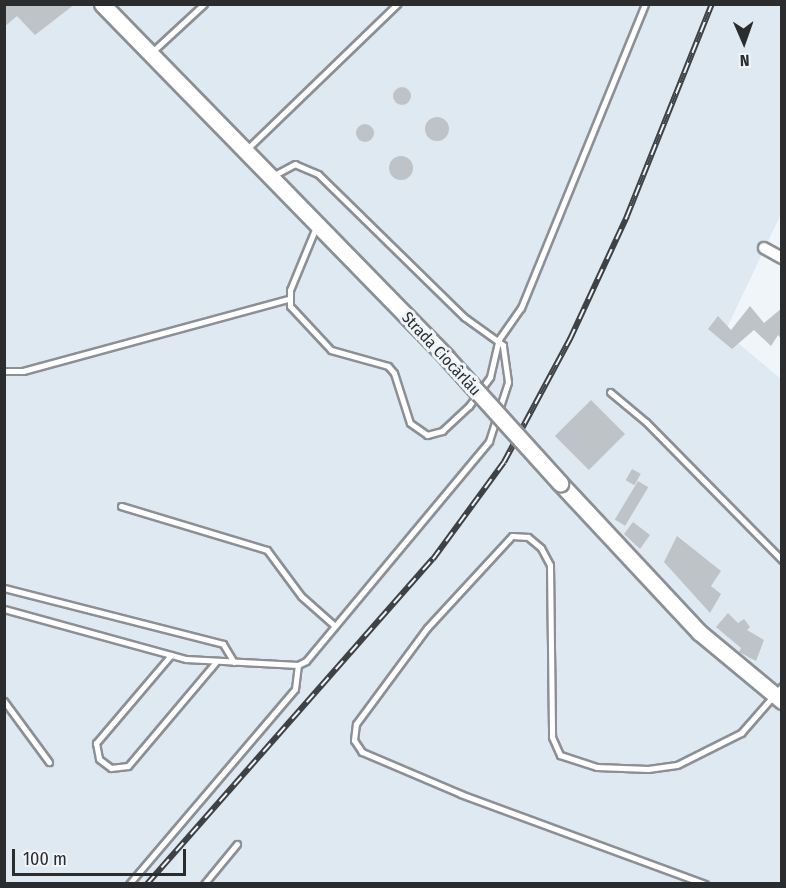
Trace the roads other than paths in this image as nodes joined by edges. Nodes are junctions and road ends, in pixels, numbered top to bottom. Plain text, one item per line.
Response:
1 (102, 4) edge
2 (204, 4) edge
3 (397, 4) edge
4 (645, 4) edge
5 (150, 54) junction
6 (244, 152) junction
7 (270, 178) junction
8 (317, 225) junction
9 (764, 248) dead end
10 (782, 258) edge
11 (288, 299) junction
12 (499, 339) junction
13 (4, 371) edge
14 (610, 392) dead end
15 (121, 506) dead end
16 (782, 560) edge
17 (4, 588) edge
18 (4, 609) edge
19 (335, 626) junction
20 (171, 655) junction
21 (216, 662) junction
22 (234, 662) junction
23 (298, 665) junction
24 (779, 694) edge
25 (4, 701) edge
26 (49, 762) dead end
27 (237, 844) dead end
28 (129, 884) edge
29 (204, 884) edge
30 (705, 884) edge

1 - 5 main road, Strada Ciocârlău
2 - 5 lane
3 - 6 lane
4 - 12 lane
5 - 6 main road, Strada Ciocârlău
6 - 7 main road, Strada Ciocârlău
7 - 8 main road, Strada Ciocârlău
7 - 12 lane
8 - 11 lane
8 - 24 main road, Strada Ciocârlău, bridge
9 - 10 street
11 - 12 lane
11 - 13 lane
12 - 19 lane
14 - 16 lane
15 - 19 lane
17 - 22 lane
18 - 20 lane
19 - 23 lane
20 - 21 lane
20 - 21 lane
21 - 22 lane
22 - 23 lane
23 - 28 lane
24 - 30 lane
25 - 26 lane
27 - 29 lane

